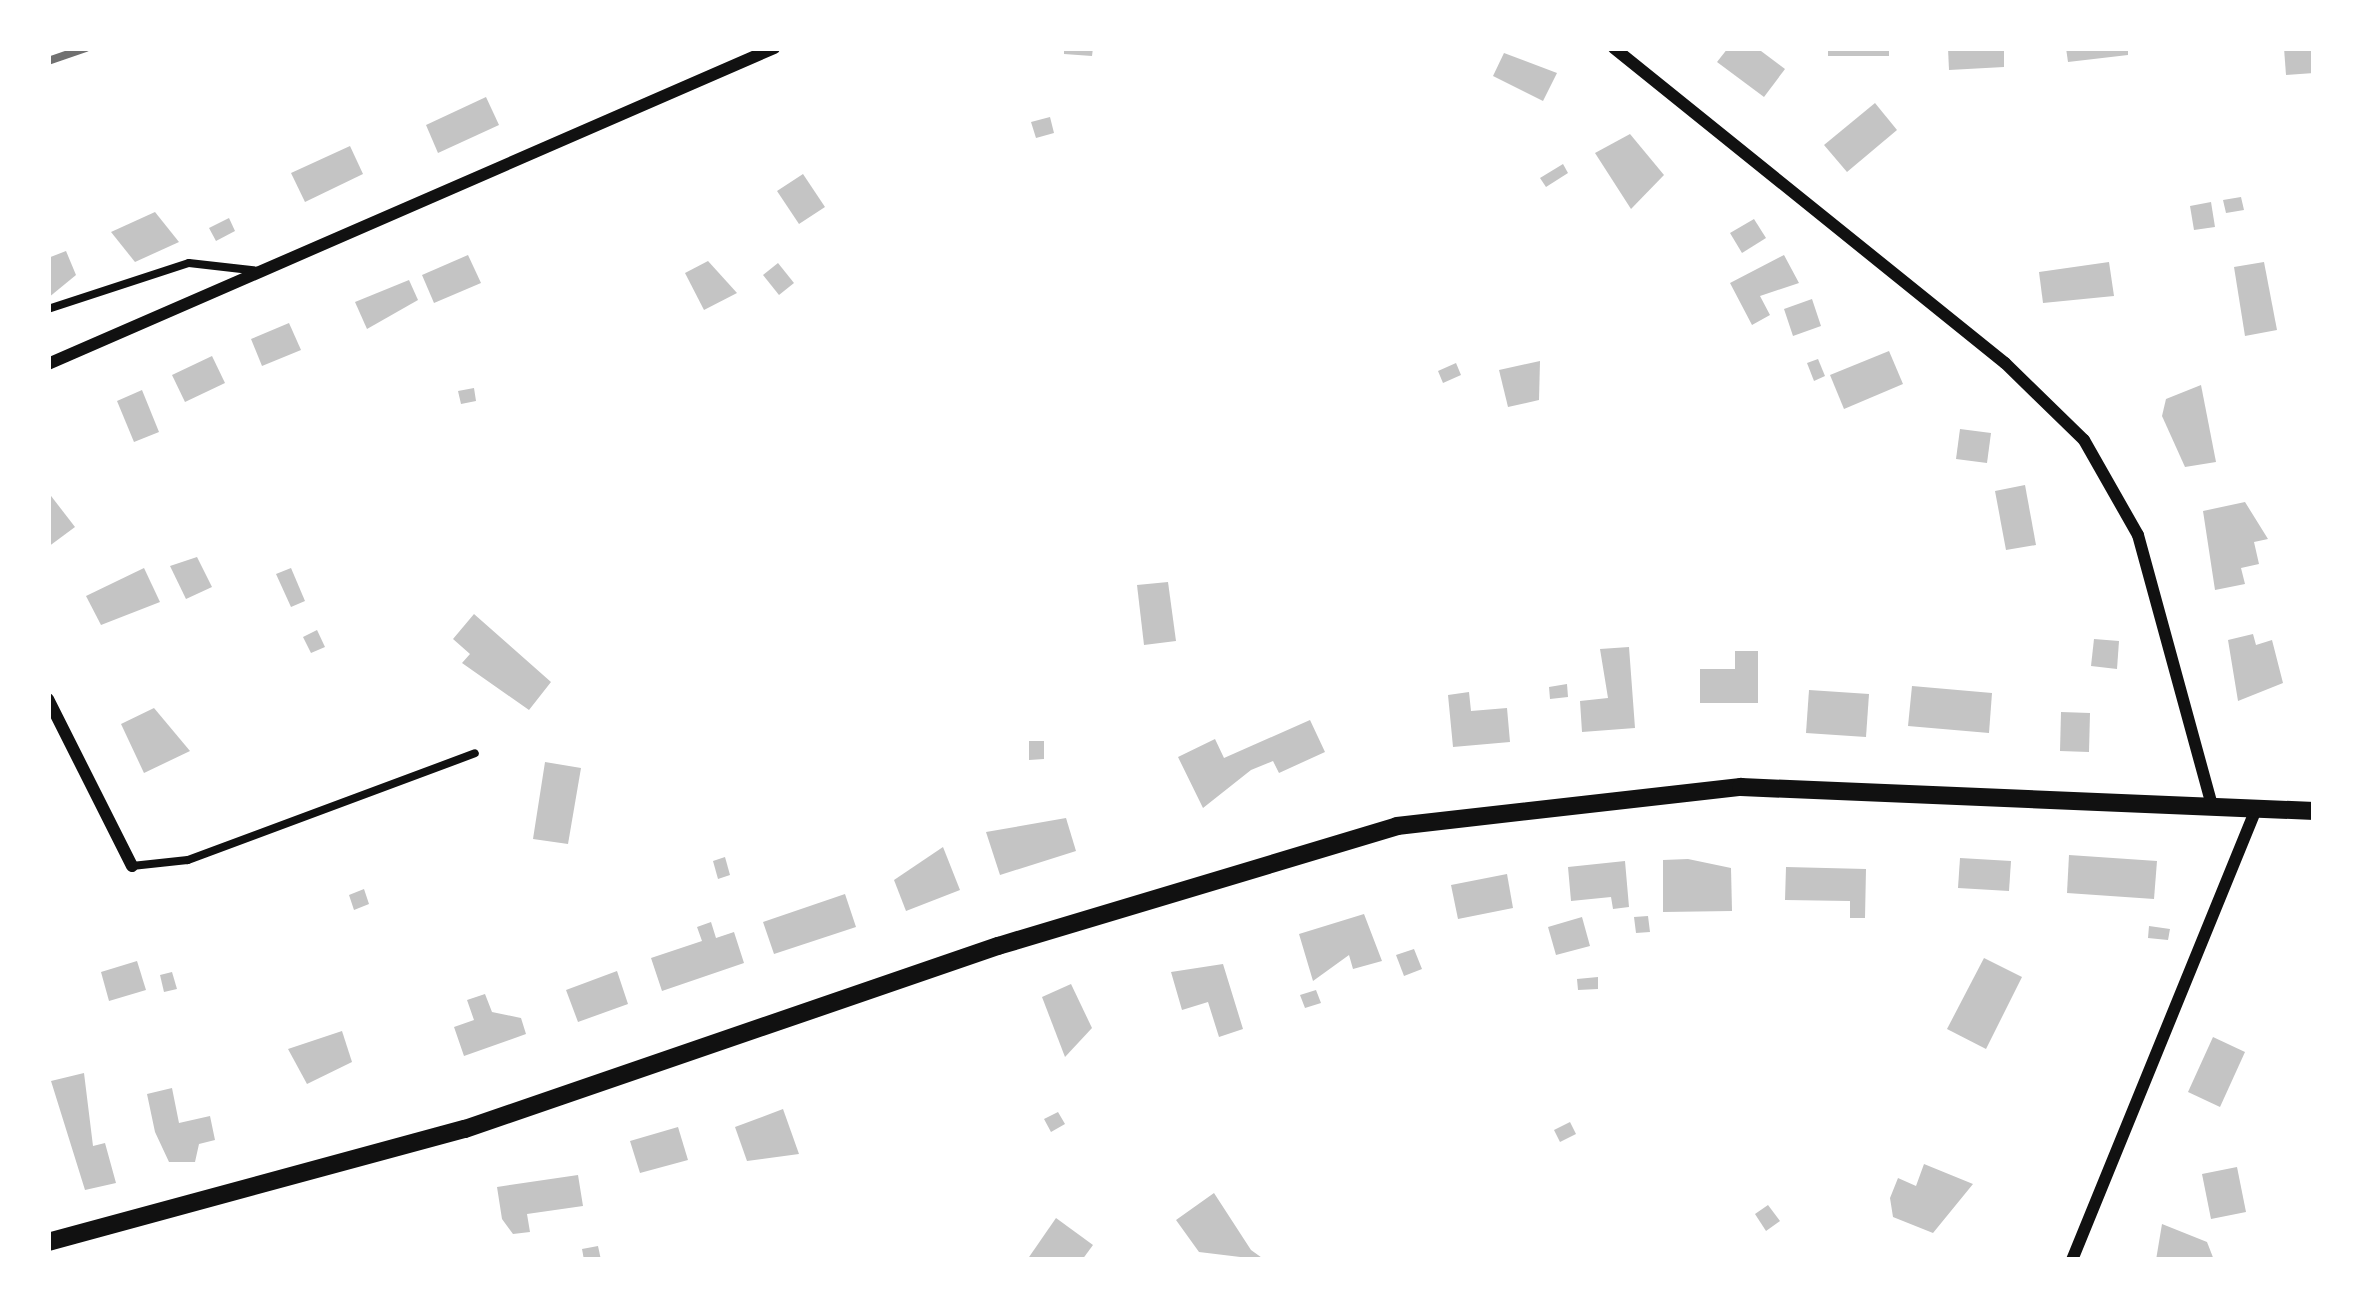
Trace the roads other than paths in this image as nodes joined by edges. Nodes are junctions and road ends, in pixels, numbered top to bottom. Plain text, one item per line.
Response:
1 (774, 48) edge
2 (1614, 48) edge
3 (263, 273) junction
4 (48, 309) edge
5 (48, 364) edge
6 (48, 699) edge
7 (475, 754) dead end
8 (2314, 811) edge
9 (2214, 812) junction
10 (2255, 812) junction
11 (132, 866) joint
12 (48, 1242) edge
13 (2072, 1260) edge

1 - 3 street
2 - 9 street
3 - 4 lane
3 - 5 street
6 - 11 street
7 - 11 lane
8 - 10 street
9 - 10 street
9 - 12 street
10 - 13 street

